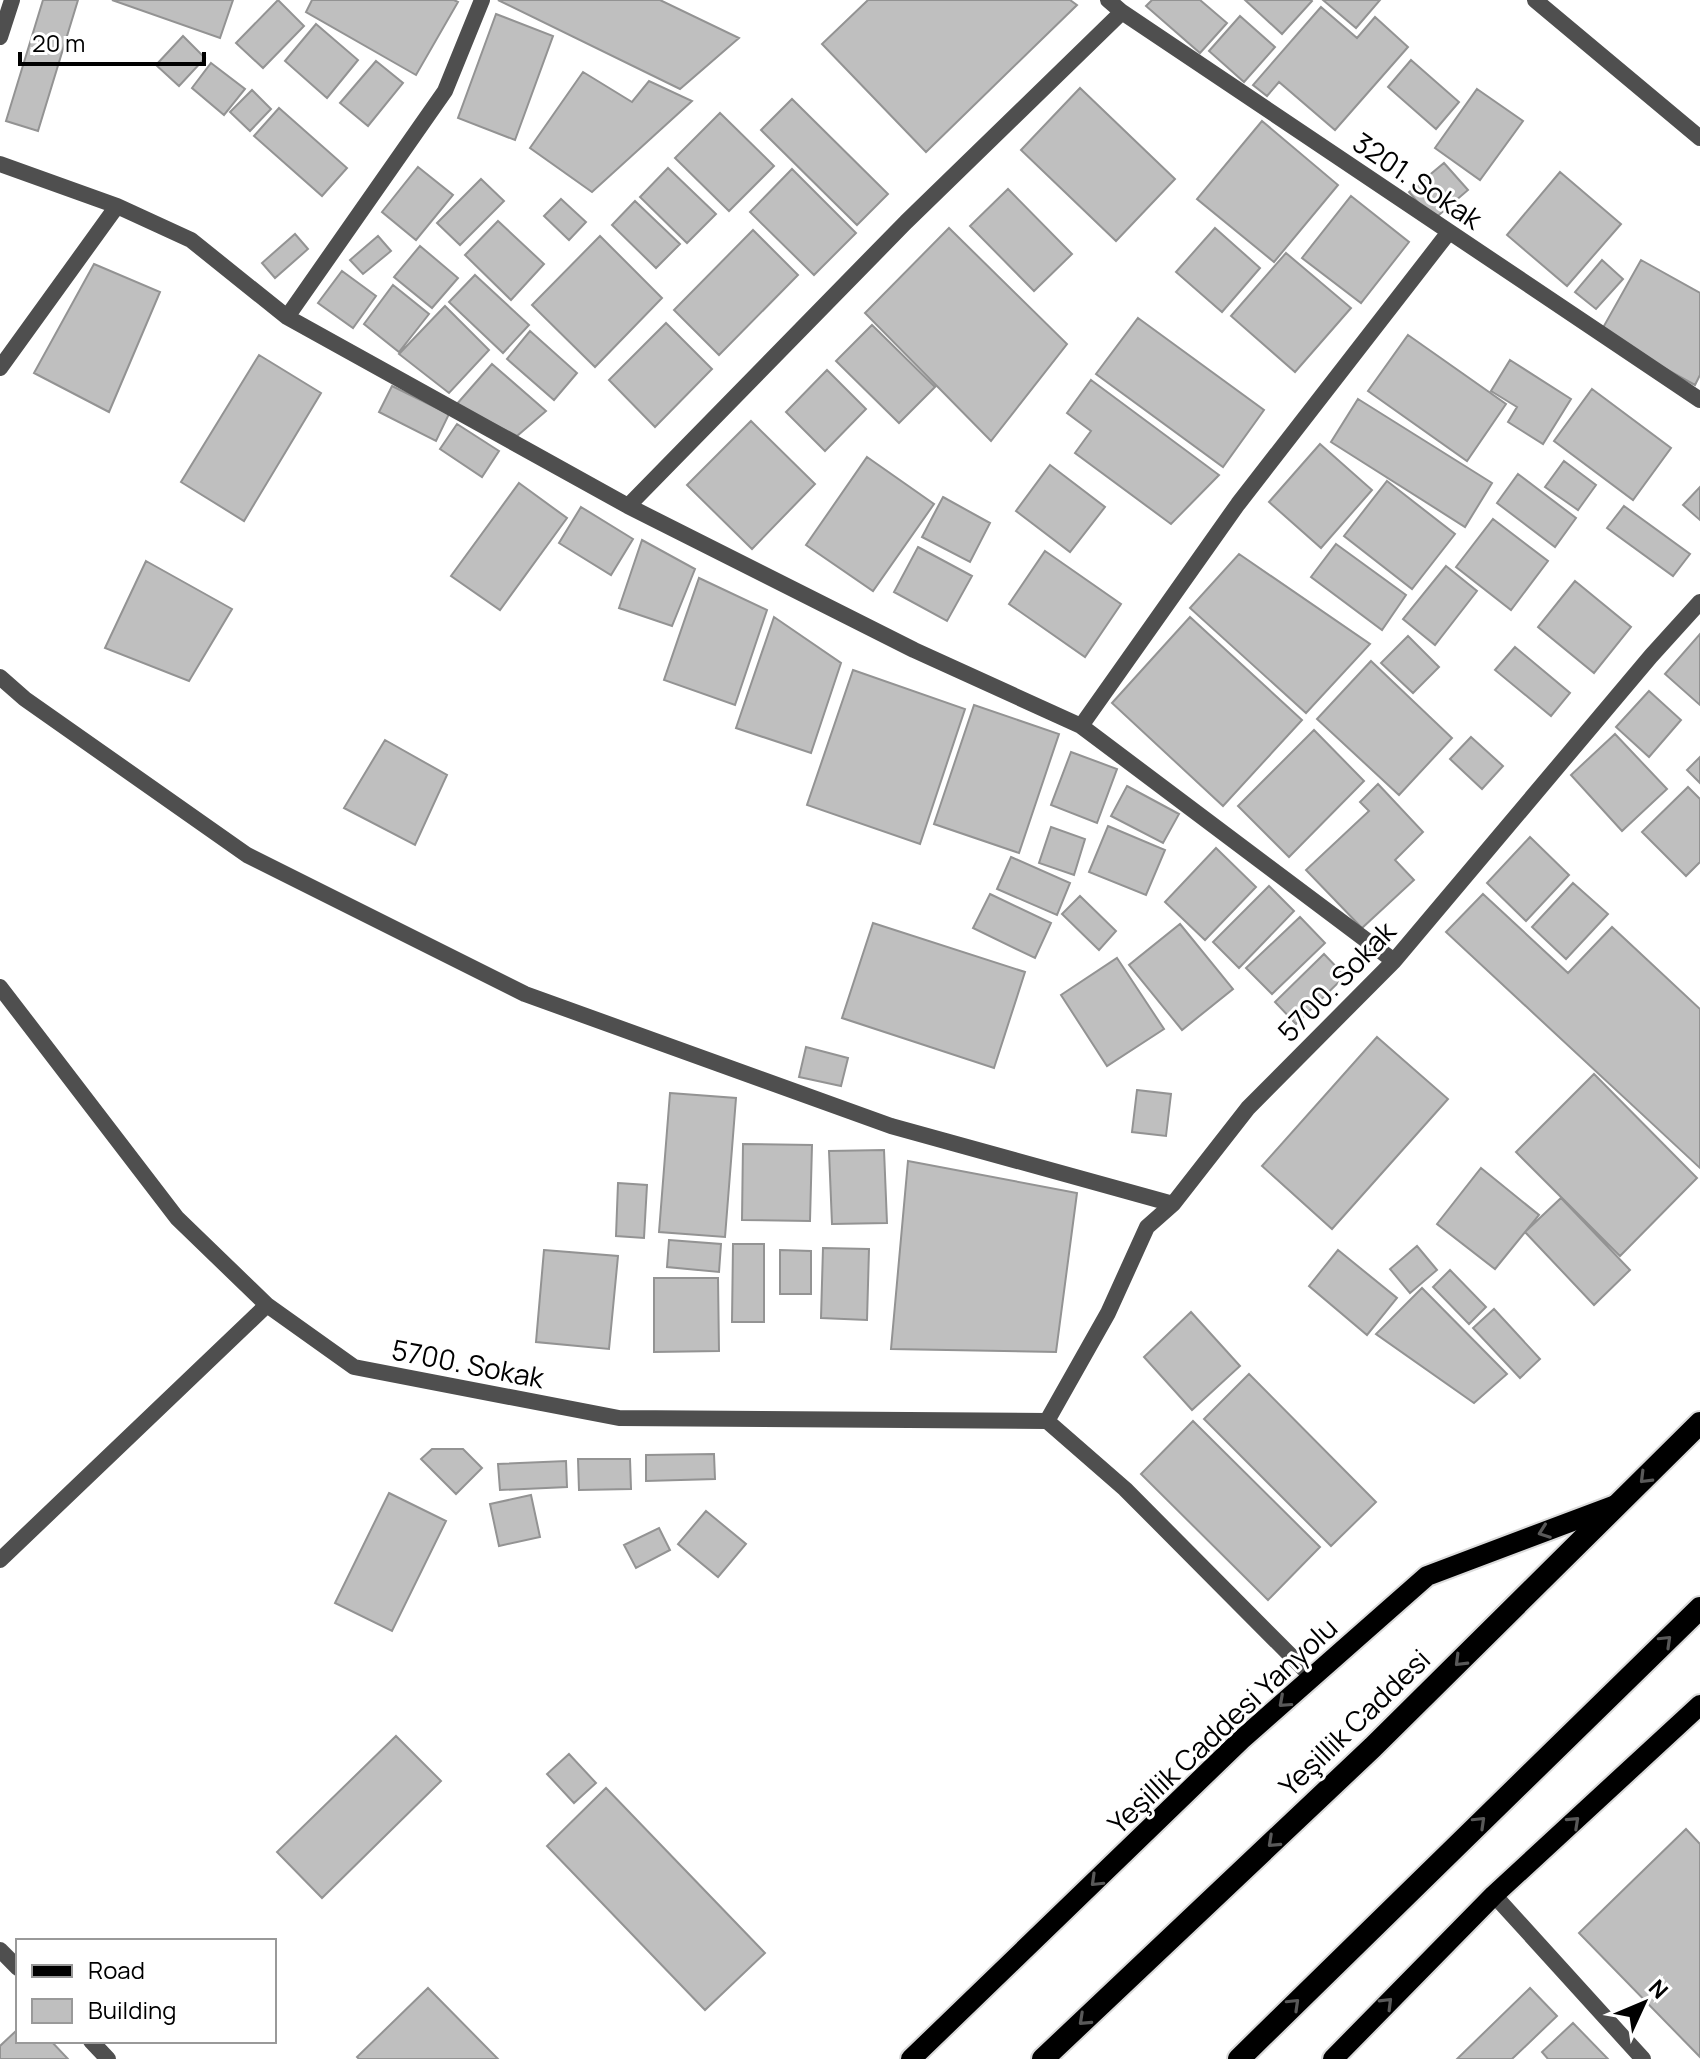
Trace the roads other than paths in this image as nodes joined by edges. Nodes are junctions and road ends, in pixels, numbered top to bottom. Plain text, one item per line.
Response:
1 (12, 0) edge
2 (482, 0) edge
3 (1108, 0) edge
4 (1535, 0) edge
5 (1122, 12) junction
6 (0, 37) edge
7 (1700, 138) edge
8 (0, 164) edge
9 (117, 206) junction
10 (1449, 232) junction
11 (287, 317) junction
12 (0, 368) edge
13 (1700, 400) edge
14 (628, 506) junction
15 (1700, 602) edge
16 (0, 677) edge
17 (1081, 726) junction
18 (1394, 961) junction
19 (0, 987) edge
20 (1173, 1204) junction
21 (267, 1305) junction
22 (1047, 1421) junction
23 (1700, 1423) edge
24 (1618, 1504) junction
25 (0, 1560) edge
26 (1700, 1608) edge
27 (1312, 1677) junction
28 (1700, 1705) edge
29 (1494, 1895) junction
30 (0, 1950) edge
31 (16, 1966) edge
32 (93, 2043) edge
33 (108, 2059) edge
34 (911, 2059) edge
35 (1043, 2059) edge
36 (1239, 2059) edge
37 (1333, 2059) edge
38 (1643, 2059) edge

1 - 6 street
2 - 11 street
3 - 5 street, 3201. Sokak
4 - 7 street
5 - 10 street, 3201. Sokak
5 - 14 street
8 - 9 street
9 - 11 street
9 - 12 street
10 - 13 street, 3201. Sokak
10 - 17 street
11 - 14 street
14 - 17 street
15 - 18 street, 5700. Sokak
16 - 20 street
17 - 18 street
18 - 20 street, 5700. Sokak
19 - 21 street, 5700. Sokak
20 - 22 street, 5700. Sokak
21 - 22 street, 5700. Sokak
21 - 25 street
22 - 27 street
23 -> 24 highway, Yeşillik Caddesi
24 -> 27 main road, Yeşillik Caddesi Yanyolu
24 -> 35 highway, Yeşillik Caddesi
36 -> 26 highway
27 -> 34 main road, Yeşillik Caddesi Yanyolu
29 -> 28 main road
37 -> 29 main road
29 - 38 street
30 - 31 street
32 - 33 street

